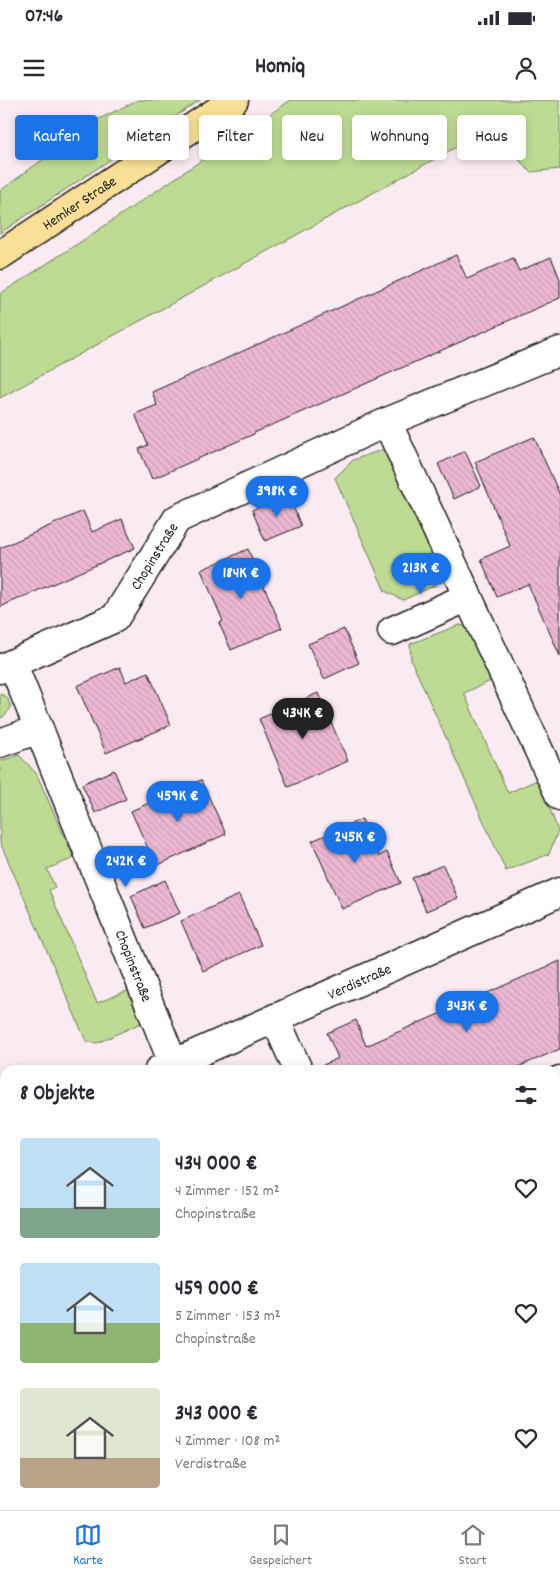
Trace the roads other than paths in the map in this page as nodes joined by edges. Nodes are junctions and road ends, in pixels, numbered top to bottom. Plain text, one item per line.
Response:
1 (234, 100) edge
2 (0, 255) edge
3 (560, 351) edge
4 (387, 422) junction
5 (468, 597) junction
6 (392, 631) dead end
7 (6, 667) edge
8 (39, 729) junction
9 (0, 743) edge
10 (560, 796) edge
11 (560, 892) edge
12 (274, 1018) junction
13 (166, 1065) edge
14 (168, 1065) edge
15 (296, 1065) edge

1 - 2 main road, Hemker Straße
3 - 4 street, Chopinstraße
4 - 5 street
4 - 7 street, Chopinstraße
5 - 6 street
5 - 10 street
7 - 8 street, Chopinstraße
8 - 9 street
8 - 13 street, Chopinstraße
11 - 12 street, Verdistraße
12 - 14 street, Verdistraße
12 - 15 street

